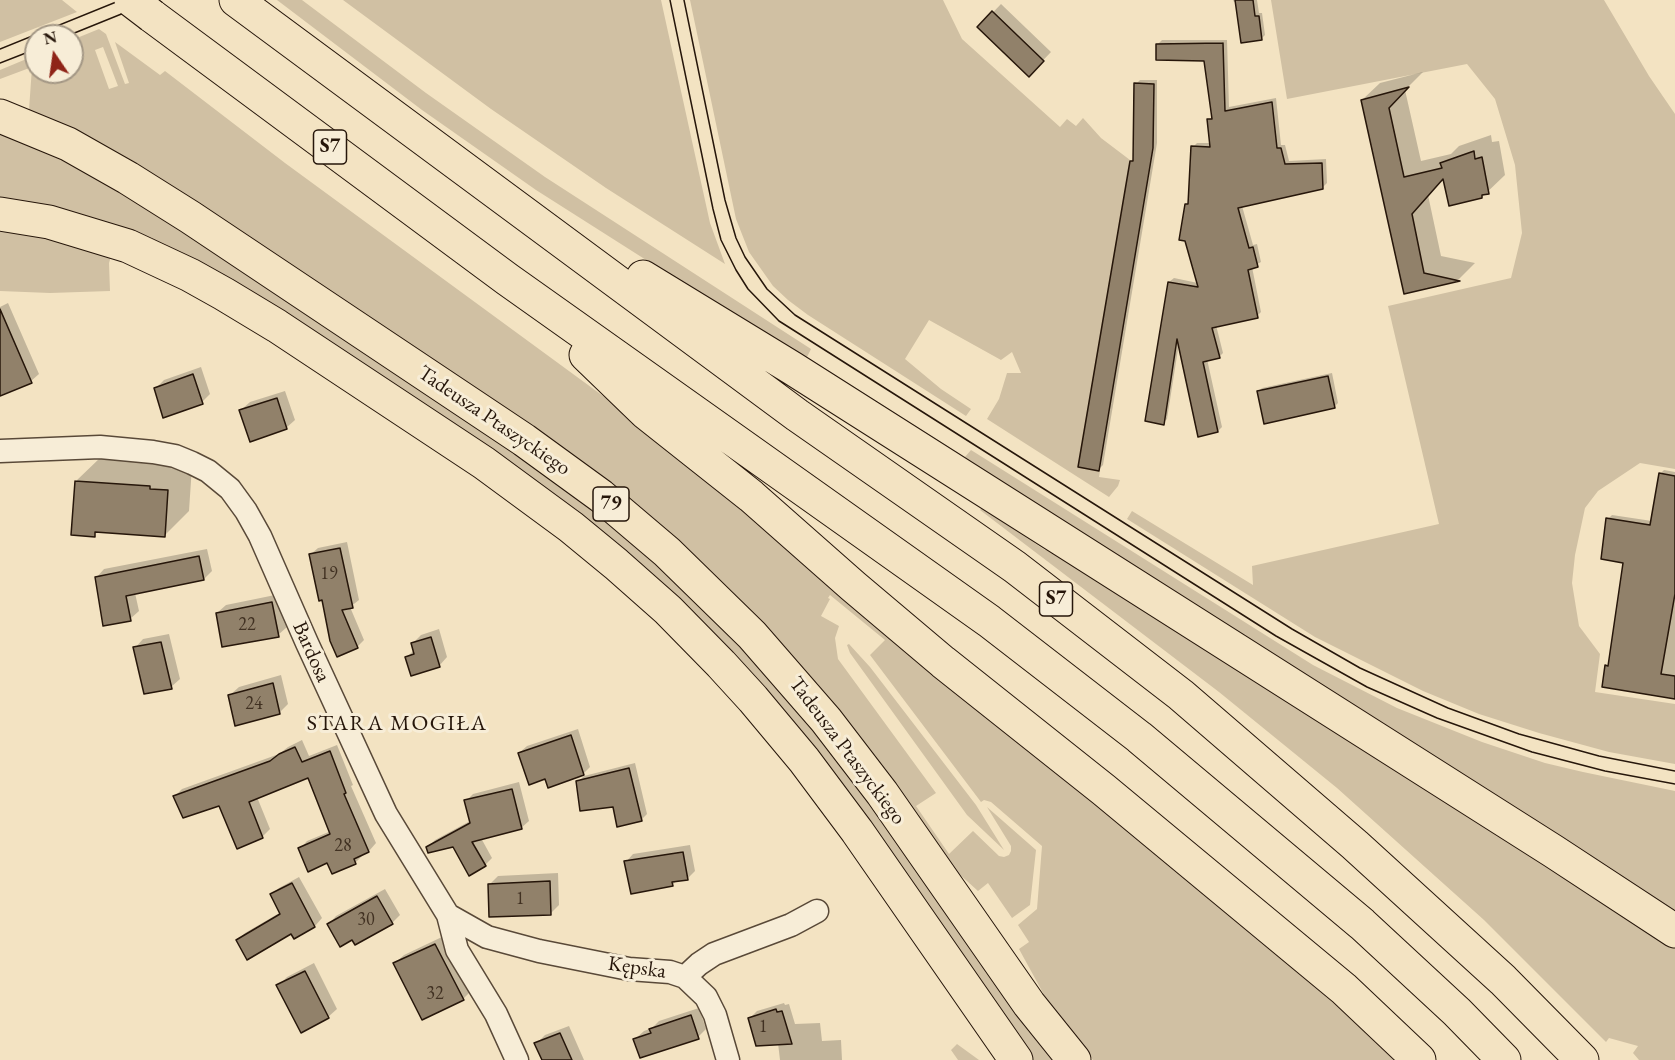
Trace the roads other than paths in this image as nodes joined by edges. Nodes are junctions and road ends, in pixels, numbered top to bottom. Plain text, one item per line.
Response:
1 (236, 0) edge
2 (142, 8) edge
3 (0, 116) edge
4 (490, 188) junction
5 (0, 214) edge
6 (507, 279) junction
7 (0, 451) edge
8 (817, 911) dead end
9 (448, 915) junction
10 (1675, 931) edge
11 (685, 977) junction
12 (517, 1060) edge
13 (728, 1060) edge
14 (1016, 1060) edge
15 (1074, 1060) edge
16 (1419, 1060) edge
17 (1504, 1060) edge
18 (1582, 1060) edge

1 - 4 main road, S7
2 - 6 main road, S7
3 - 15 main road, Tadeusza Ptaszyckiego / 79
4 - 10 main road
4 - 18 main road, S7
5 - 14 main road, Tadeusza Ptaszyckiego / 79
6 - 16 main road
6 - 17 main road, S7
7 - 9 street, Bardosa
8 - 11 street, Kępska
9 - 11 street, Kępska
9 - 12 street, Bardosa
11 - 13 street

